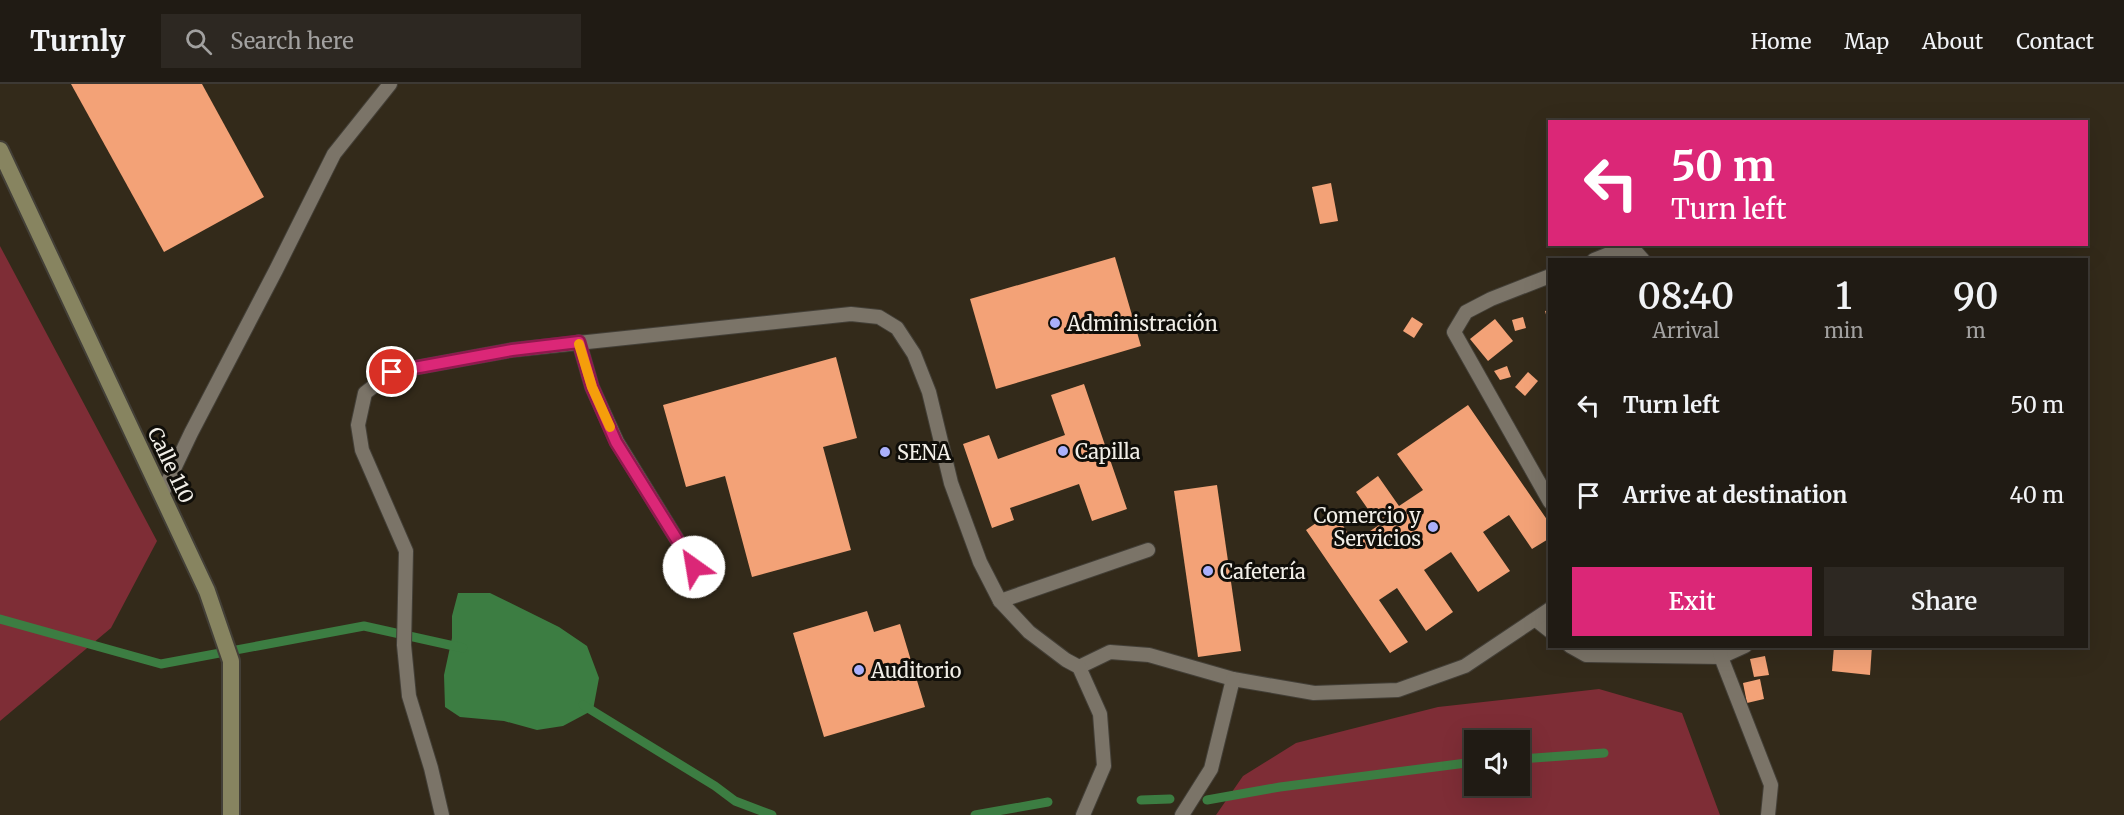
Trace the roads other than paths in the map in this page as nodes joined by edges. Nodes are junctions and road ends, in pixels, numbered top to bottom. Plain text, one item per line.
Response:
1 (390, 84) edge
2 (0, 150) edge
3 (1599, 258) edge
4 (1641, 258) edge
5 (1548, 277) edge
6 (579, 342) junction
7 (162, 494) junction
8 (1548, 498) edge
9 (1148, 550) dead end
10 (694, 567) dead end
11 (1000, 602) junction
12 (1548, 611) edge
13 (1536, 620) junction
14 (1548, 630) edge
15 (1574, 648) edge
16 (1737, 648) edge
17 (1720, 652) edge
18 (1079, 667) junction
19 (1233, 680) junction
20 (231, 815) edge
21 (442, 815) edge
22 (1083, 815) edge
23 (1182, 815) edge
24 (1768, 815) edge

1 - 7 lane
2 - 7 main road, Calle 110
3 - 4 lane
5 - 8 lane
6 - 10 lane
6 - 11 lane
6 - 21 lane
7 - 20 main road, Calle 110
9 - 11 lane
11 - 18 lane
12 - 13 lane
13 - 14 lane
13 - 19 lane
15 - 17 lane
16 - 17 lane
17 - 24 lane
18 - 19 lane
18 - 22 lane
19 - 23 lane

